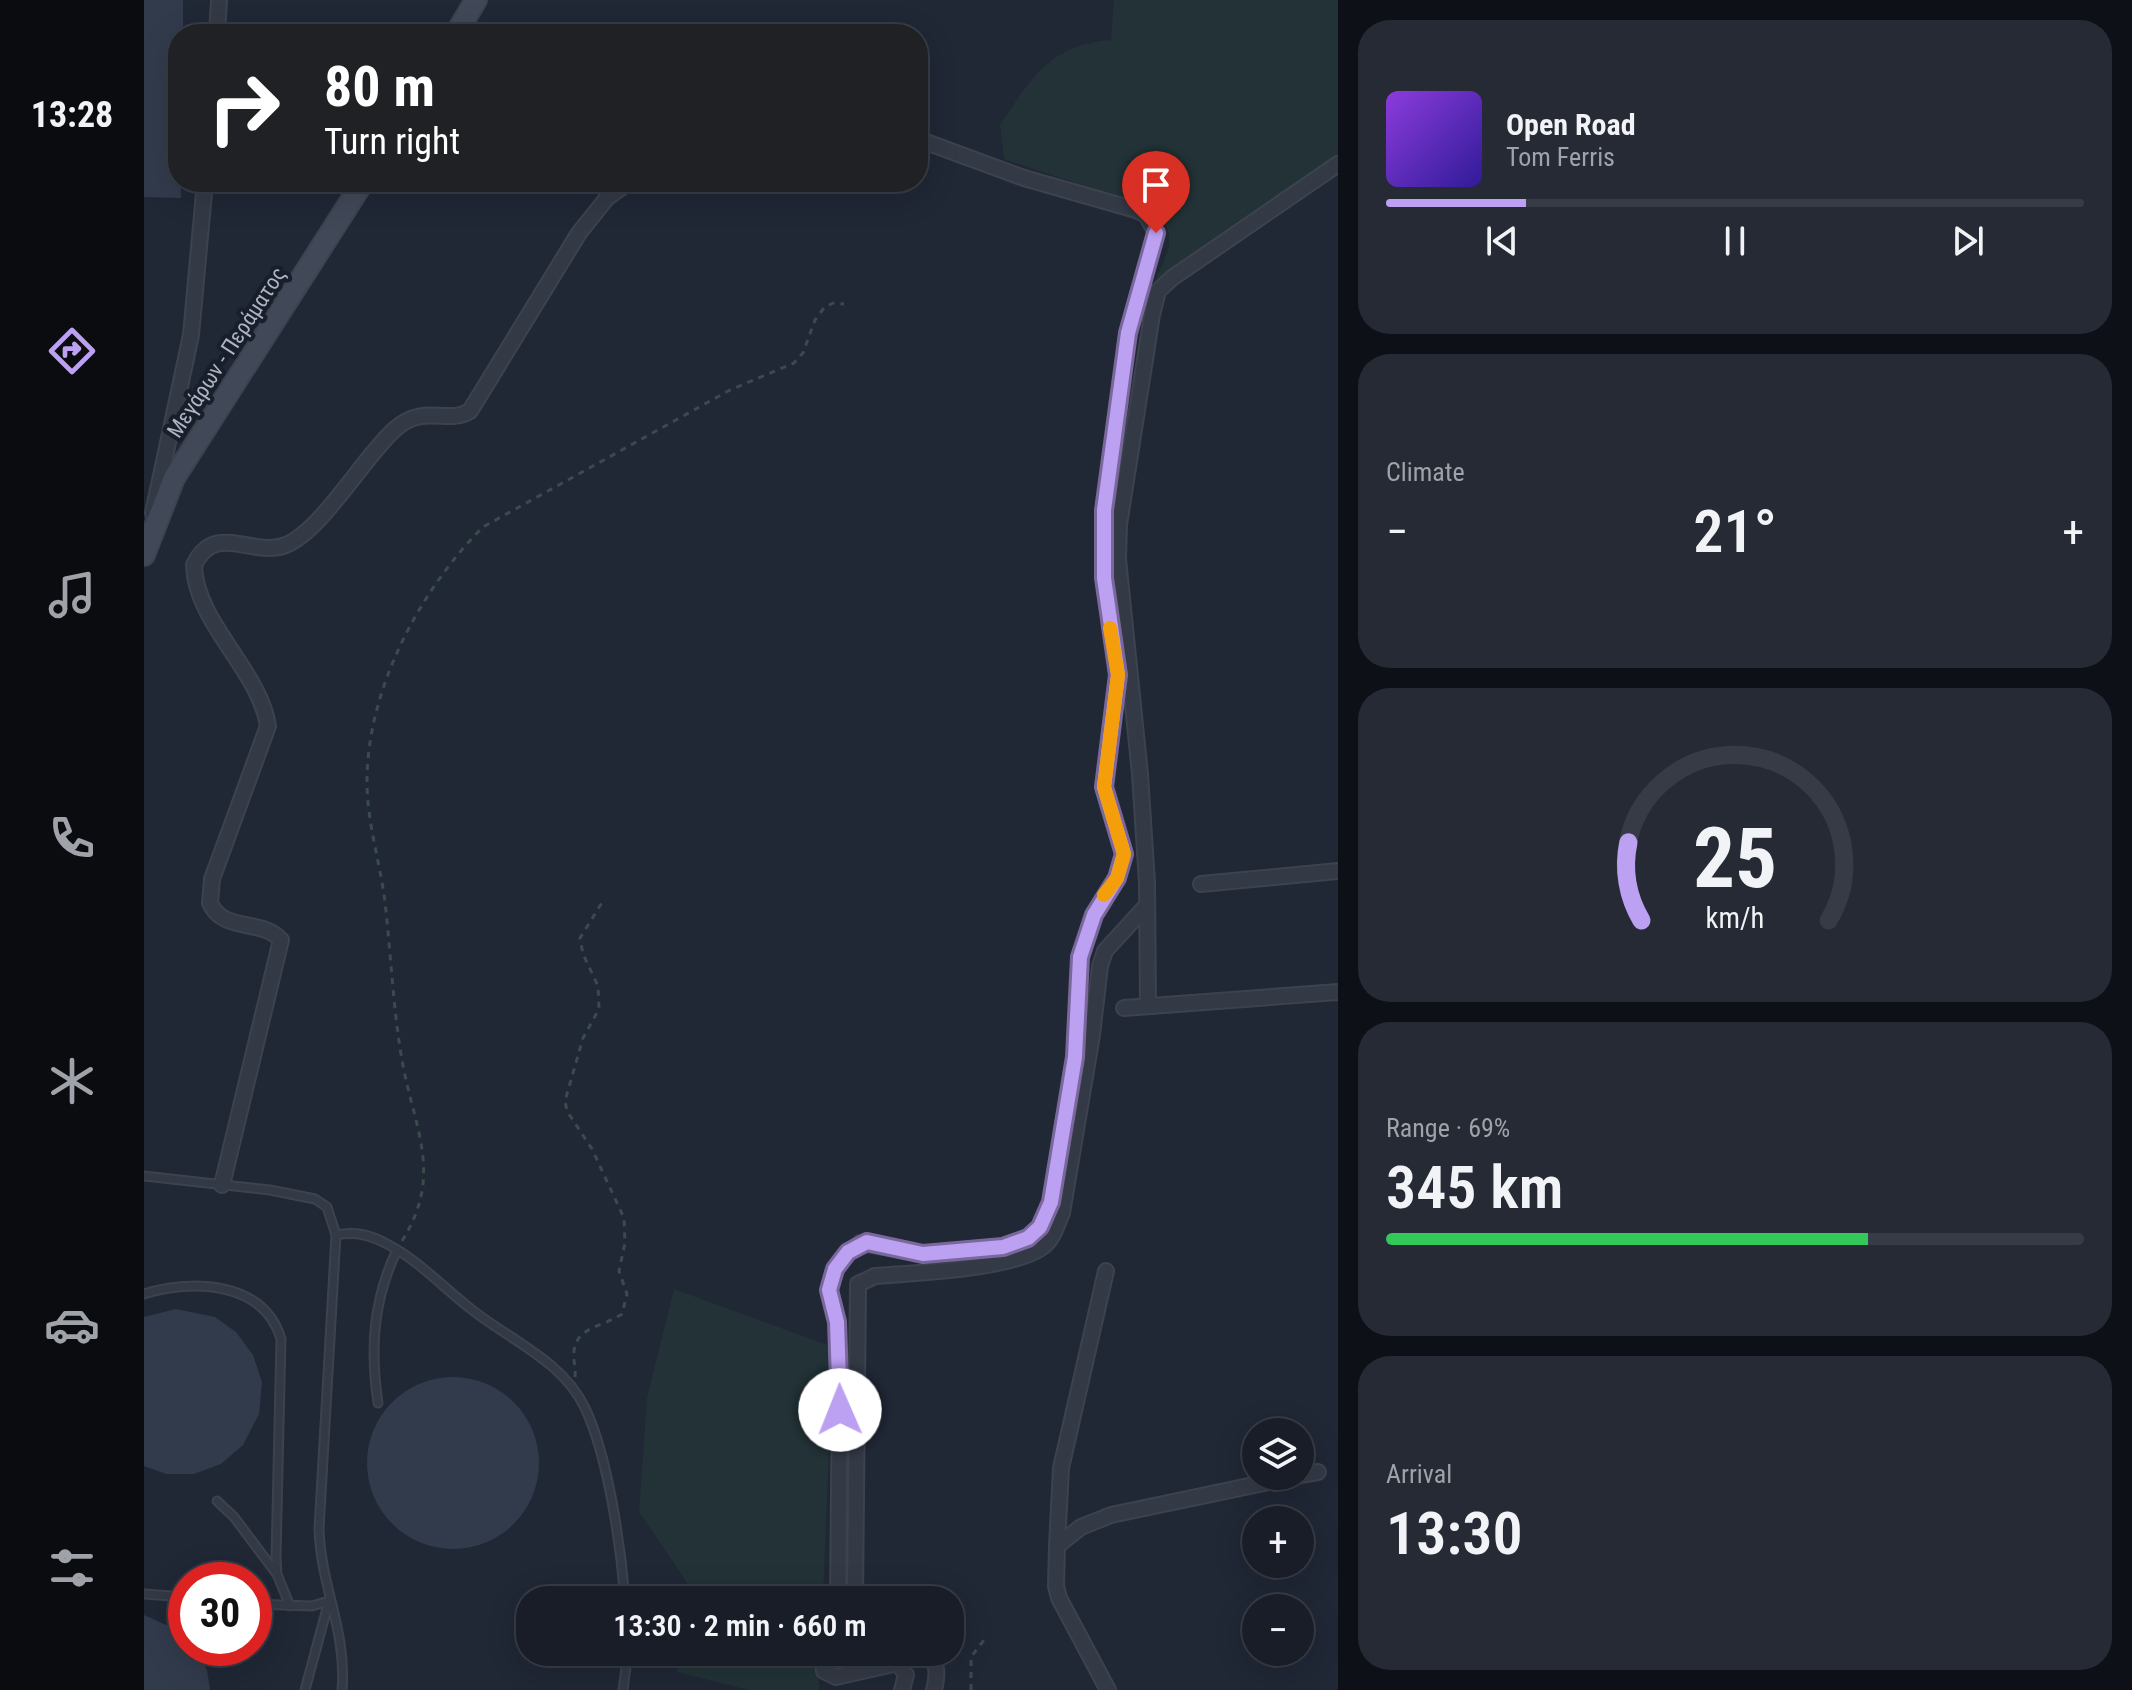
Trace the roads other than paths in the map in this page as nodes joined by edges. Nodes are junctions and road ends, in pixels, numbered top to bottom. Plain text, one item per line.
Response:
1 (219, 0) edge
2 (476, 0) edge
3 (218, 24) edge
4 (462, 24) edge
5 (928, 143) edge
6 (1338, 164) edge
7 (204, 192) edge
8 (357, 192) edge
9 (615, 192) edge
10 (144, 554) edge
11 (1338, 871) edge
12 (1201, 884) dead end
13 (1147, 905) junction
14 (1338, 992) edge
15 (1148, 1006) junction
16 (1124, 1008) dead end
17 (144, 1176) edge
18 (222, 1185) junction
19 (336, 1235) junction
20 (397, 1250) junction
21 (1106, 1271) dead end
22 (144, 1294) edge
23 (378, 1403) dead end
24 (1318, 1472) dead end
25 (1314, 1473) edge
26 (1242, 1488) edge
27 (217, 1501) dead end
28 (1057, 1546) junction
29 (277, 1574) junction
30 (623, 1586) edge
31 (838, 1586) edge
32 (855, 1586) edge
33 (144, 1594) edge
34 (168, 1596) edge
35 (329, 1601) junction
36 (272, 1605) edge
37 (290, 1606) junction
38 (626, 1666) edge
39 (823, 1666) edge
40 (885, 1666) edge
41 (900, 1666) edge
42 (936, 1666) edge
43 (305, 1690) edge
44 (342, 1690) edge
45 (623, 1690) edge
46 (902, 1690) edge
47 (934, 1690) edge
48 (1108, 1690) edge

1 - 3 street
2 - 4 main road
5 - 31 street
6 - 13 street
7 - 10 street
8 - 10 main road, Μεγάρων - Περάματος
9 - 18 street
11 - 12 street
13 - 15 street
13 - 32 street
14 - 15 street
15 - 16 street
17 - 18 lane
18 - 19 lane
19 - 20 lane
19 - 35 lane
20 - 23 lane
20 - 30 lane
21 - 28 street
22 - 29 lane
24 - 25 street
26 - 28 street
27 - 29 lane
28 - 48 street
29 - 37 lane
33 - 34 lane
35 - 37 lane
35 - 43 lane
35 - 44 lane
36 - 37 lane
38 - 45 lane
39 - 40 street
41 - 46 street
42 - 47 street

